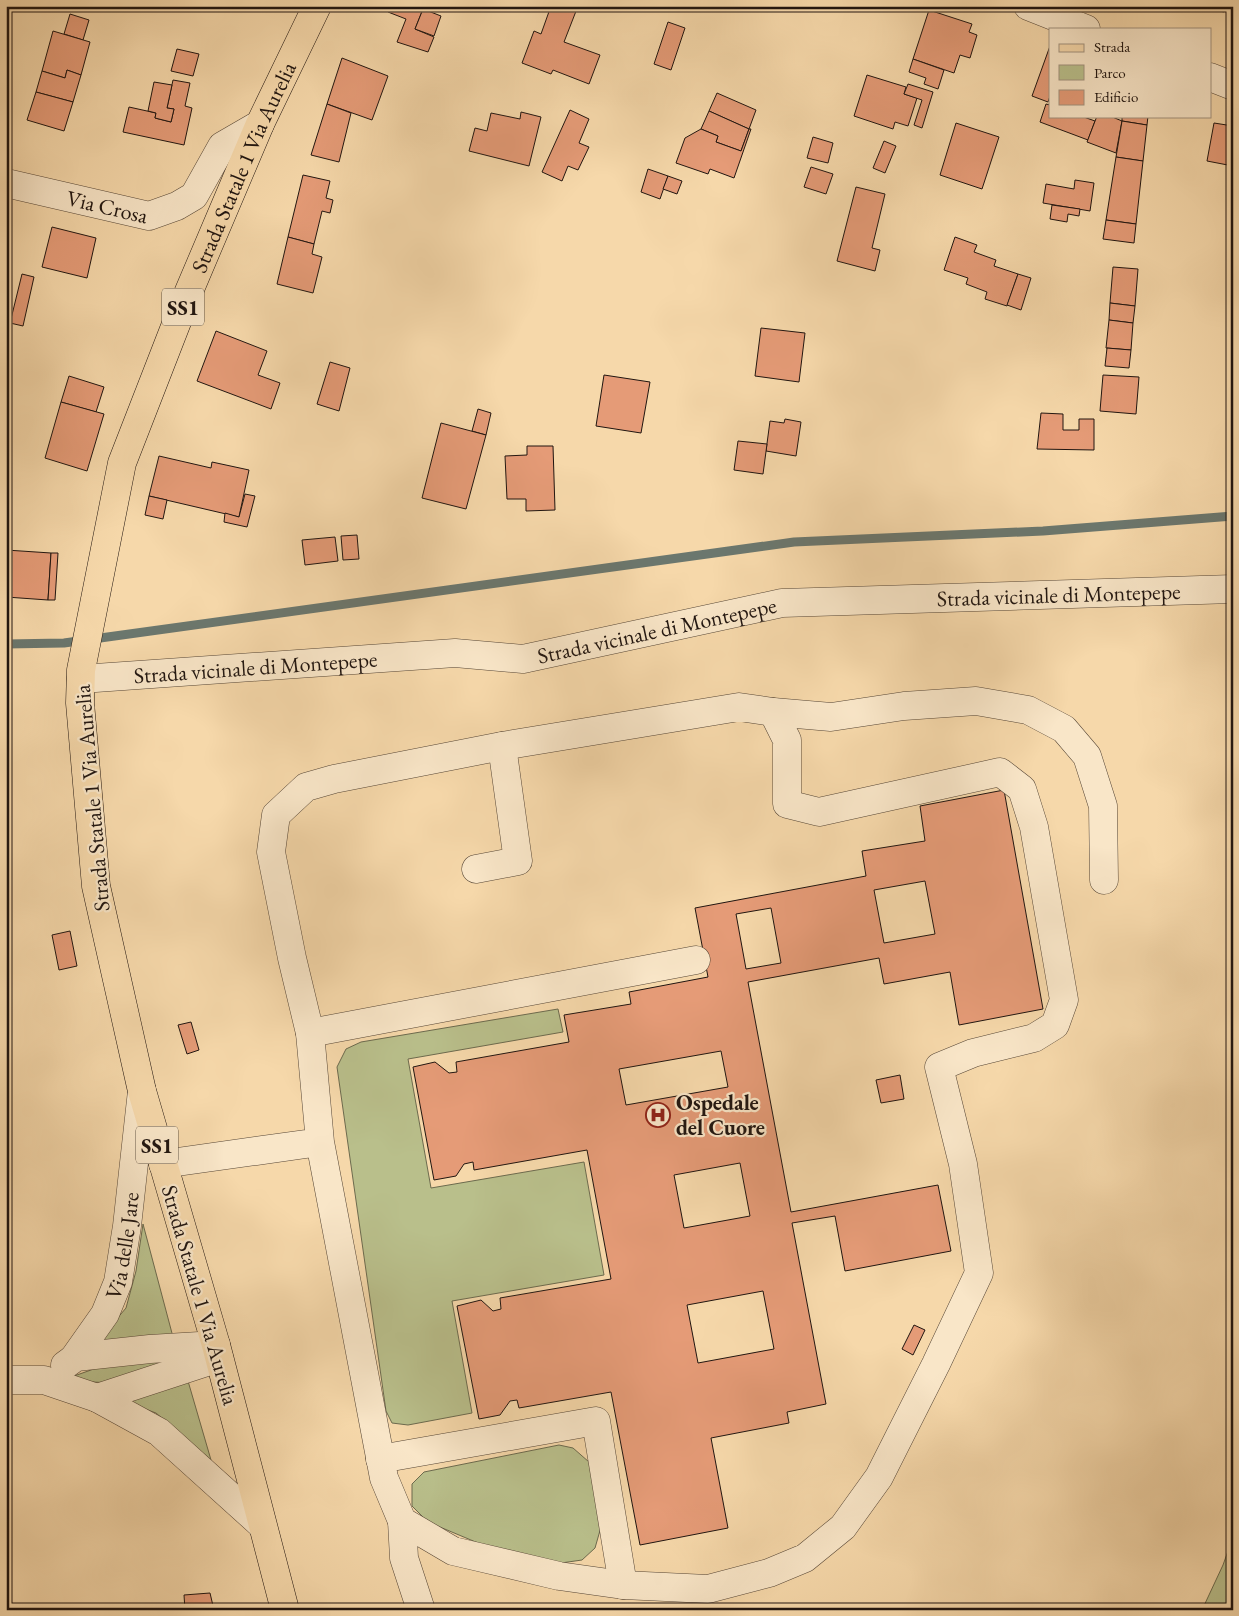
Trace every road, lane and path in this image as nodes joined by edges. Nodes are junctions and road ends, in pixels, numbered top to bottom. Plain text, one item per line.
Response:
1 (317, 6) edge
2 (1028, 6) edge
3 (1083, 28) edge
4 (1212, 78) edge
5 (1233, 86) edge
6 (260, 124) junction
7 (6, 183) edge
8 (1233, 589) edge
9 (81, 674) junction
10 (773, 712) junction
11 (502, 746) junction
12 (476, 869) dead end
13 (1104, 880) dead end
14 (696, 960) dead end
15 (310, 1033) junction
16 (142, 1091) junction
17 (320, 1142) junction
18 (163, 1164) junction
19 (218, 1352) junction
20 (74, 1358) junction
21 (6, 1380) edge
22 (44, 1380) junction
23 (97, 1398) junction
24 (380, 1459) junction
25 (402, 1521) junction
26 (262, 1525) junction
27 (623, 1585) junction
28 (285, 1610) edge
29 (421, 1610) edge

1 - 6 main road, Strada Statale 1 Via Aurelia / SS1
2 - 3 street
4 - 5 street
6 - 7 street, Via Crosa
6 - 9 main road, Strada Statale 1 Via Aurelia / SS1
8 - 9 street, Strada vicinale di Montepepe
9 - 16 main road, Strada Statale 1 Via Aurelia / SS1
10 - 11 street
10 - 13 street
10 - 27 street
11 - 12 street
11 - 15 street
14 - 15 street
15 - 17 street
16 - 18 main road, Strada Statale 1 Via Aurelia / SS1
16 - 20 street, Via delle Jare
17 - 18 street
17 - 24 street
18 - 19 main road, Strada Statale 1 Via Aurelia / SS1
19 - 20 street, Via delle Jare
19 - 23 street
19 - 26 main road, Strada Statale 1 Via Aurelia / SS1
20 - 22 street, Via delle Jare
21 - 22 street
22 - 23 street
23 - 26 street
24 - 25 street
24 - 27 street
25 - 27 street
25 - 29 street
26 - 28 main road, Strada Statale 1 Via Aurelia / SS1

